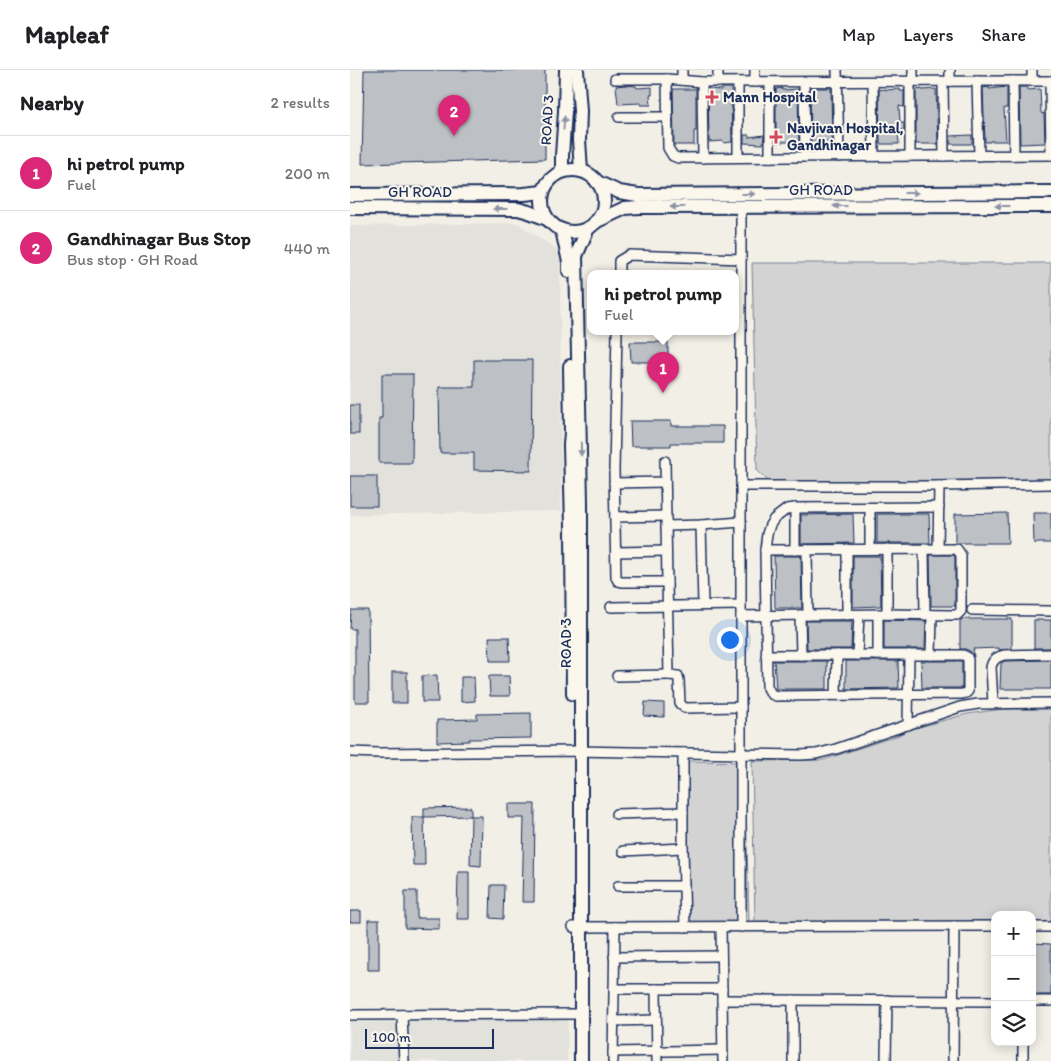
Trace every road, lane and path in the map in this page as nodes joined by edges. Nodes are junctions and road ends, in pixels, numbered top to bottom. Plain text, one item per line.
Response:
1 (566, 70) edge
2 (577, 70) edge
3 (682, 70) edge
4 (718, 70) edge
5 (755, 70) edge
6 (837, 70) edge
7 (913, 70) edge
8 (950, 70) edge
9 (1032, 70) edge
10 (615, 79) dead end
11 (667, 79) junction
12 (682, 80) junction
13 (911, 81) junction
14 (977, 81) junction
15 (1013, 81) junction
16 (1032, 81) junction
17 (1050, 81) edge
18 (702, 82) junction
19 (718, 82) junction
20 (738, 82) junction
21 (755, 82) junction
22 (770, 82) junction
23 (804, 82) junction
24 (837, 82) junction
25 (873, 82) junction
26 (947, 82) junction
27 (619, 117) dead end
28 (668, 117) junction
29 (1051, 155) edge
30 (839, 156) junction
31 (874, 156) junction
32 (910, 156) junction
33 (944, 156) junction
34 (979, 156) junction
35 (1014, 156) junction
36 (738, 157) junction
37 (770, 157) junction
38 (805, 157) junction
39 (703, 158) junction
40 (581, 171) junction
41 (562, 172) junction
42 (597, 182) junction
43 (543, 192) junction
44 (1051, 192) edge
45 (350, 195) edge
46 (741, 206) junction
47 (1051, 206) edge
48 (350, 208) edge
49 (547, 219) junction
50 (592, 225) junction
51 (562, 230) junction
52 (741, 259) junction
53 (619, 270) edge
54 (617, 335) edge
55 (665, 461) dead end
56 (665, 482) junction
57 (614, 483) junction
58 (1051, 484) edge
59 (741, 486) junction
60 (939, 486) junction
61 (939, 507) junction
62 (795, 508) junction
63 (870, 508) junction
64 (615, 517) junction
65 (666, 521) junction
66 (741, 522) junction
67 (701, 525) junction
68 (870, 549) junction
69 (886, 549) junction
70 (924, 549) junction
71 (938, 549) junction
72 (765, 550) junction
73 (795, 550) junction
74 (807, 550) junction
75 (847, 550) junction
76 (666, 551) junction
77 (616, 552) junction
78 (667, 582) junction
79 (741, 604) junction
80 (703, 605) junction
81 (668, 606) junction
82 (610, 607) dead end
83 (972, 610) dead end
84 (1051, 611) edge
85 (883, 614) junction
86 (804, 615) junction
87 (848, 615) junction
88 (859, 615) junction
89 (928, 615) junction
90 (741, 616) junction
91 (766, 616) junction
92 (1051, 654) edge
93 (766, 655) junction
94 (801, 655) junction
95 (837, 655) junction
96 (857, 655) junction
97 (878, 655) junction
98 (909, 655) junction
99 (931, 655) junction
100 (669, 675) junction
101 (617, 676) dead end
102 (909, 694) junction
103 (836, 695) junction
104 (1051, 703) edge
105 (993, 704) junction
106 (741, 708) junction
107 (908, 725) junction
108 (578, 751) junction
109 (350, 752) edge
110 (683, 753) junction
111 (741, 754) junction
112 (683, 812) junction
113 (616, 814) dead end
114 (682, 848) junction
115 (623, 851) dead end
116 (618, 886) dead end
117 (684, 886) junction
118 (954, 926) junction
119 (991, 926) edge
120 (578, 927) junction
121 (615, 927) junction
122 (685, 927) junction
123 (721, 927) junction
124 (741, 927) junction
125 (1036, 927) edge
126 (1051, 927) edge
127 (721, 956) junction
128 (614, 957) junction
129 (614, 989) junction
130 (656, 989) junction
131 (722, 989) junction
132 (722, 1000) junction
133 (793, 1000) junction
134 (887, 1000) junction
135 (954, 1001) junction
136 (991, 1001) edge
137 (1036, 1001) edge
138 (1051, 1001) edge
139 (402, 1014) junction
140 (578, 1014) junction
141 (350, 1015) edge
142 (656, 1020) junction
143 (614, 1021) junction
144 (1023, 1046) edge
145 (722, 1050) junction
146 (689, 1051) junction
147 (657, 1056) edge
148 (613, 1057) edge
149 (404, 1061) edge
150 (573, 1061) edge
151 (581, 1061) edge
152 (689, 1061) edge
153 (723, 1061) edge
154 (793, 1061) edge
155 (886, 1061) edge
156 (954, 1061) edge
157 (1023, 1061) edge

41 -> 1 street, ROAD 3
2 - 40 street, ROAD 3
3 - 12 street
4 - 19 street
5 - 21 street
6 - 24 street
7 - 13 street
8 - 26 street
9 - 16 street
10 - 11 street
11 - 12 street
11 - 28 street
12 - 18 street
13 - 25 street
13 - 26 street
13 - 32 street
14 - 15 street
14 - 26 street
14 - 34 street
15 - 16 street
15 - 35 street
16 - 17 street
17 - 29 street
18 - 19 street
18 - 39 street
19 - 20 street
20 - 21 street
20 - 36 street
21 - 22 street
22 - 23 street
22 - 37 street
23 - 24 street
23 - 38 street
24 - 25 street
24 - 30 street
25 - 31 street
26 - 33 street
27 - 28 street
28 - 39 street
29 - 35 street
30 - 31 street
30 - 38 street
31 - 32 street
32 - 33 street
33 - 34 street
34 - 35 street
36 - 37 street
36 - 39 street
37 - 38 street
40 - 41 street
40 - 42 street
41 - 43 street
42 -> 44 street, GH ROAD
42 - 50 street
43 - 45 street, GH ROAD
43 - 49 street
47 -> 46 street, GH ROAD
46 -> 50 street, GH ROAD
46 - 52 street
49 -> 48 street, GH ROAD
49 - 51 street
50 - 51 street
50 -> 108 street, ROAD 3
51 - 108 street, ROAD 3
52 - 53 street
52 - 59 street
54 - 57 street
55 - 56 street
56 - 57 street
56 - 65 street
57 - 64 street
58 - 60 street
59 - 60 street
59 - 66 street
60 - 61 street
61 - 63 street
61 - 71 street
62 - 63 street
62 - 72 street
62 - 73 street
63 - 68 street
64 - 65 street
64 - 77 street
65 - 67 street
65 - 76 street
66 - 67 street
66 - 79 street
67 - 80 street
68 - 69 street
68 - 75 street
69 - 70 street
69 - 85 street
70 - 71 street
70 - 89 street
71 - 89 street
72 - 73 street
72 - 91 street
73 - 74 street
74 - 75 street
74 - 86 street
75 - 87 street
76 - 77 street
76 - 78 street
77 - 78 street
78 - 81 street
79 - 80 street
79 - 90 street
80 - 81 street
81 - 82 street
81 - 100 street
83 - 84 street
85 - 88 street
85 - 89 street
85 - 97 street
86 - 87 street
86 - 91 street
86 - 94 street
87 - 88 street
88 - 96 street
89 - 99 street
90 - 91 street
90 - 106 street
91 - 93 street
92 - 105 street
93 - 94 street
93 - 103 street
94 - 95 street
95 - 96 street
95 - 103 street
96 - 97 street
97 - 98 street
98 - 99 street
98 - 102 street
99 - 102 street
100 - 101 street
100 - 106 street
102 - 103 street
102 - 107 street
104 - 105 street
105 - 107 street
106 - 111 street
107 - 111 street
108 - 109 street
108 - 110 street
108 - 120 street, ROAD 3
110 - 111 street
110 - 112 street
111 - 124 street
112 - 113 street
112 - 114 street
114 - 115 street
114 - 117 street
116 - 117 street
117 - 122 street
118 - 119 street
118 - 124 street
118 - 135 street
120 - 121 street
120 - 140 street, ROAD 3
121 - 122 street
121 - 128 street
122 - 123 street
123 - 124 street
123 - 127 street
125 - 126 street
127 - 128 street
127 - 131 street
128 - 129 street
129 - 130 street
129 - 143 street
130 - 131 street
130 - 142 street
131 - 132 street
132 - 133 street
132 - 145 street
133 - 134 street
133 - 154 street
134 - 135 street
134 - 155 street
135 - 136 street
135 - 156 street
137 - 138 street
139 - 140 street
139 - 141 street
139 - 149 street
140 - 150 street, ROAD 3
140 - 151 street, ROAD 3
142 - 143 street
142 - 147 street
143 - 148 street
144 - 157 street
145 - 146 street
145 - 153 street
146 - 147 street
146 - 152 street
147 - 148 street

